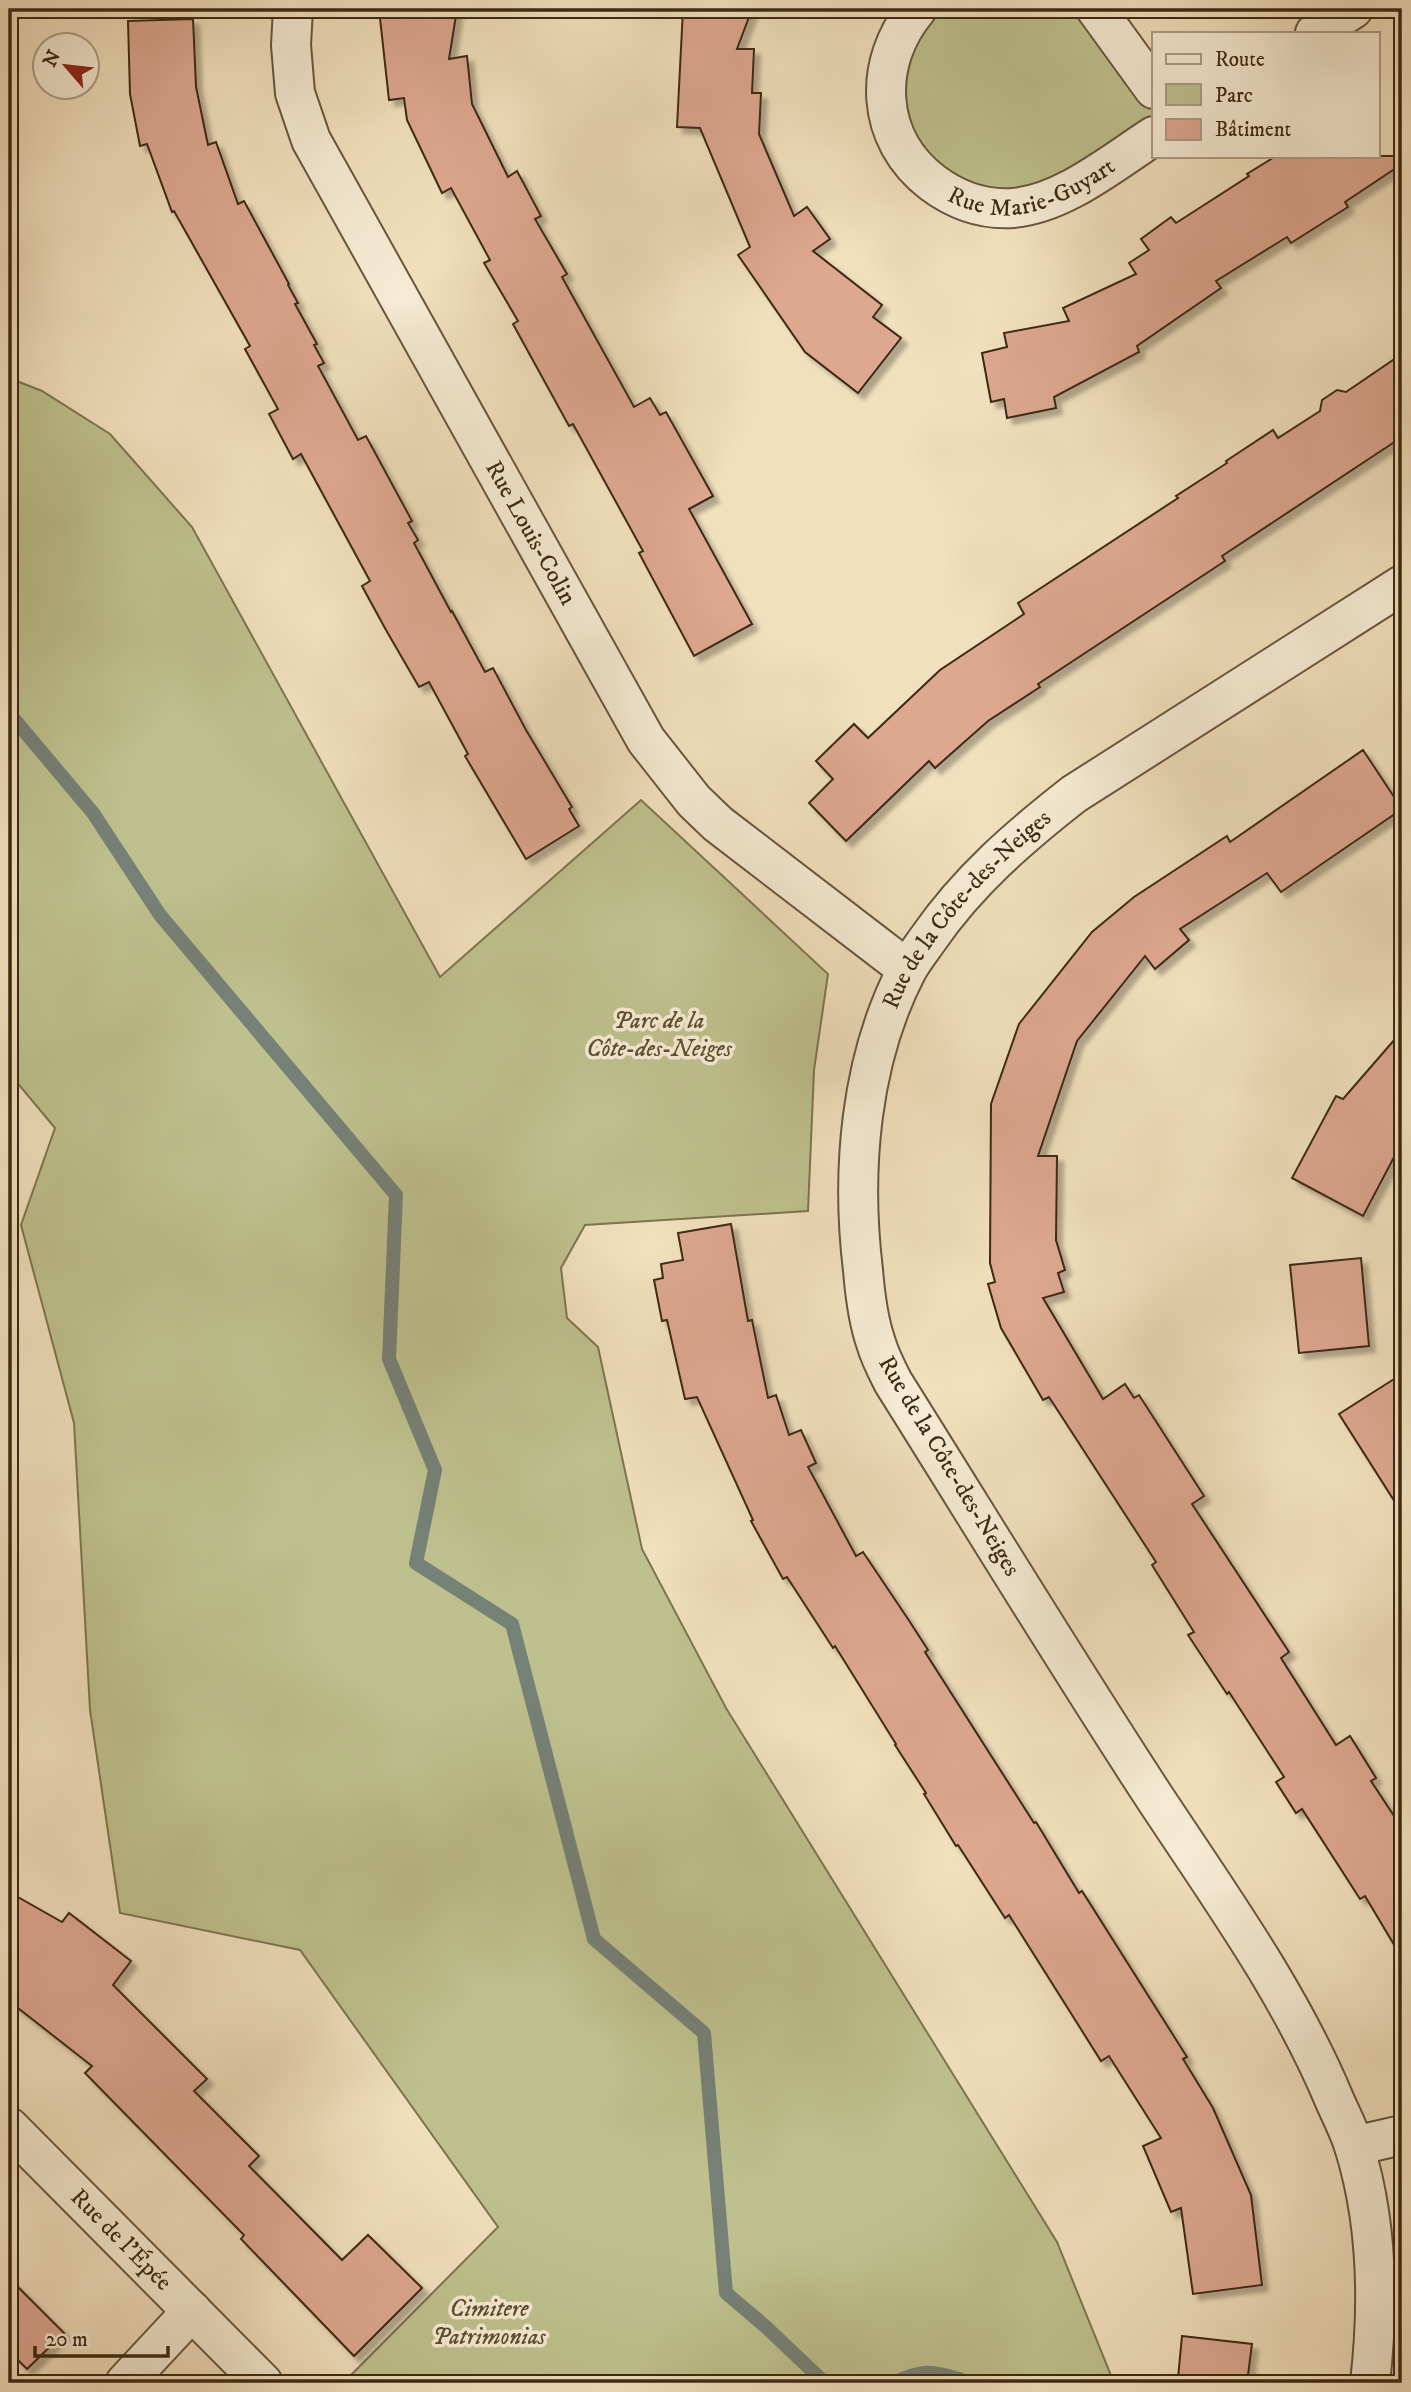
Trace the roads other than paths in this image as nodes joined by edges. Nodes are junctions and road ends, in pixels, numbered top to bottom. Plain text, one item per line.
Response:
1 (293, 9) edge
2 (917, 9) edge
3 (1096, 9) edge
4 (1353, 9) edge
5 (1317, 32) edge
6 (1152, 86) edge
7 (1152, 137) edge
8 (1402, 585) edge
9 (907, 969) junction
10 (9, 2127) edge
11 (1402, 2135) edge
12 (1354, 2146) junction
13 (192, 2311) junction
14 (125, 2383) edge
15 (263, 2383) edge
16 (1370, 2383) edge

1 - 9 street, Rue Louis-Colin
2 - 7 street, Rue Marie-Guyart
3 - 6 street
4 - 5 street
8 - 9 street, Rue de la Côte-des-Neiges
9 - 12 street, Rue de la Côte-des-Neiges
10 - 13 street, Rue de l'Épée
11 - 12 street
12 - 16 street, Rue de la Côte-des-Neiges
13 - 14 street
13 - 15 street, Rue de l'Épée

